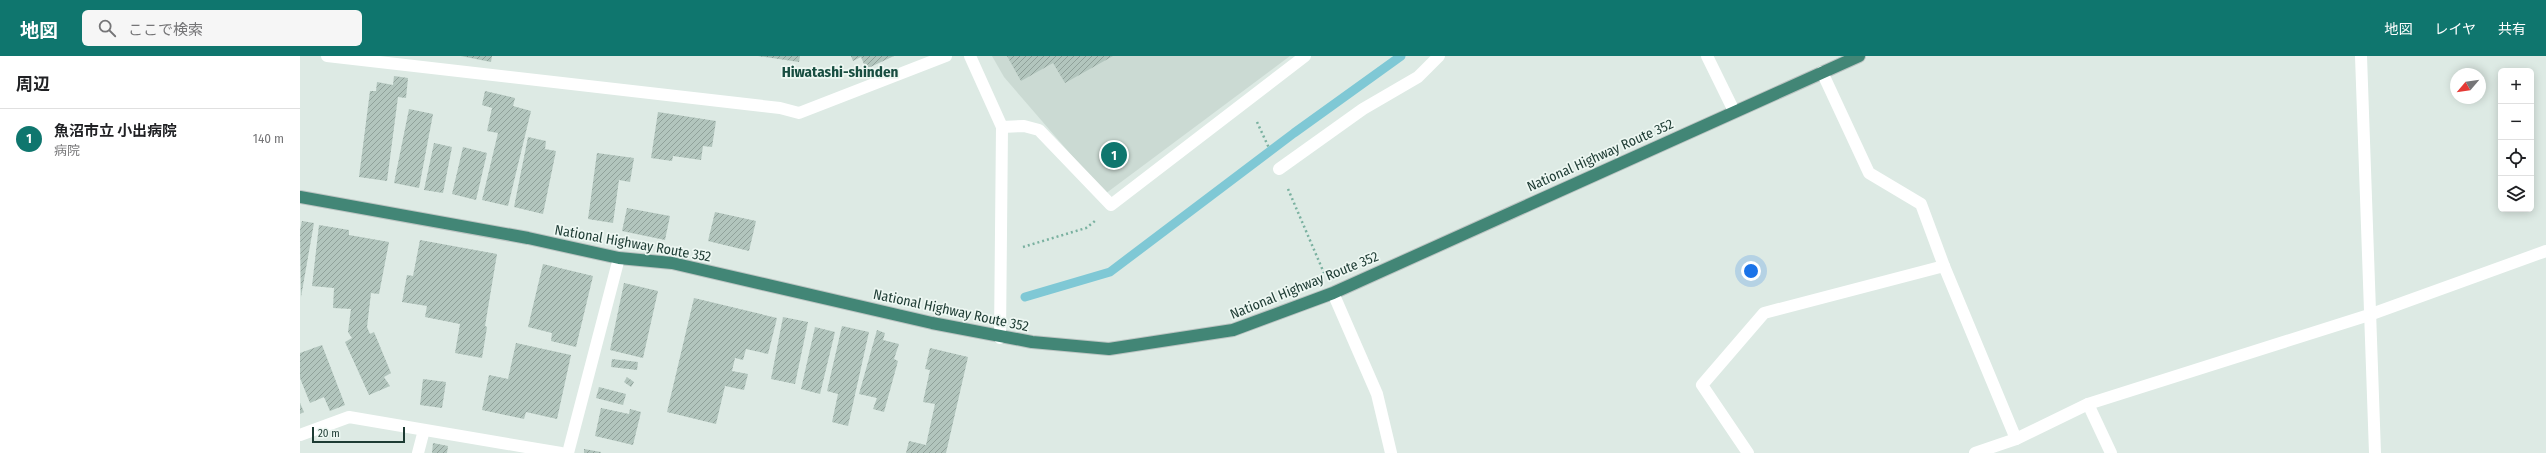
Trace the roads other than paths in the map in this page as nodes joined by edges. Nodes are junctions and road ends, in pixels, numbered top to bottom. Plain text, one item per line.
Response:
1 (327, 56) edge
2 (946, 56) edge
3 (970, 56) edge
4 (1306, 56) edge
5 (1439, 56) edge
6 (1707, 56) edge
7 (1859, 56) edge
8 (2361, 56) edge
9 (1822, 72) junction
10 (1734, 112) junction
11 (1002, 127) junction
12 (1279, 169) road end
13 (300, 197) edge
14 (2546, 251) edge
15 (619, 258) junction
16 (1944, 266) junction
17 (1333, 293) junction
18 (2369, 315) junction
19 (1000, 338) junction
20 (2088, 404) junction
21 (424, 430) junction
22 (300, 435) edge
23 (2016, 439) junction
24 (418, 453) edge
25 (561, 453) edge
26 (568, 453) edge
27 (1391, 453) edge
28 (1748, 453) edge
29 (1975, 453) edge
30 (2111, 453) edge
31 (2375, 453) edge

1 - 2 street
3 - 11 street
4 - 11 street
5 - 12 street
6 - 10 street
7 - 9 highway, National Highway Route 352
8 - 18 street
9 - 10 highway, National Highway Route 352
9 - 16 street
10 - 17 highway, National Highway Route 352
11 - 19 street
13 - 15 highway, National Highway Route 352
14 - 18 street
15 - 19 highway, National Highway Route 352
15 - 26 street
16 - 23 street
16 - 28 street
17 - 19 highway, National Highway Route 352
17 - 27 street
18 - 20 street
18 - 31 street
20 - 23 street
20 - 30 street
21 - 22 street
21 - 24 street
21 - 25 street
23 - 29 street

